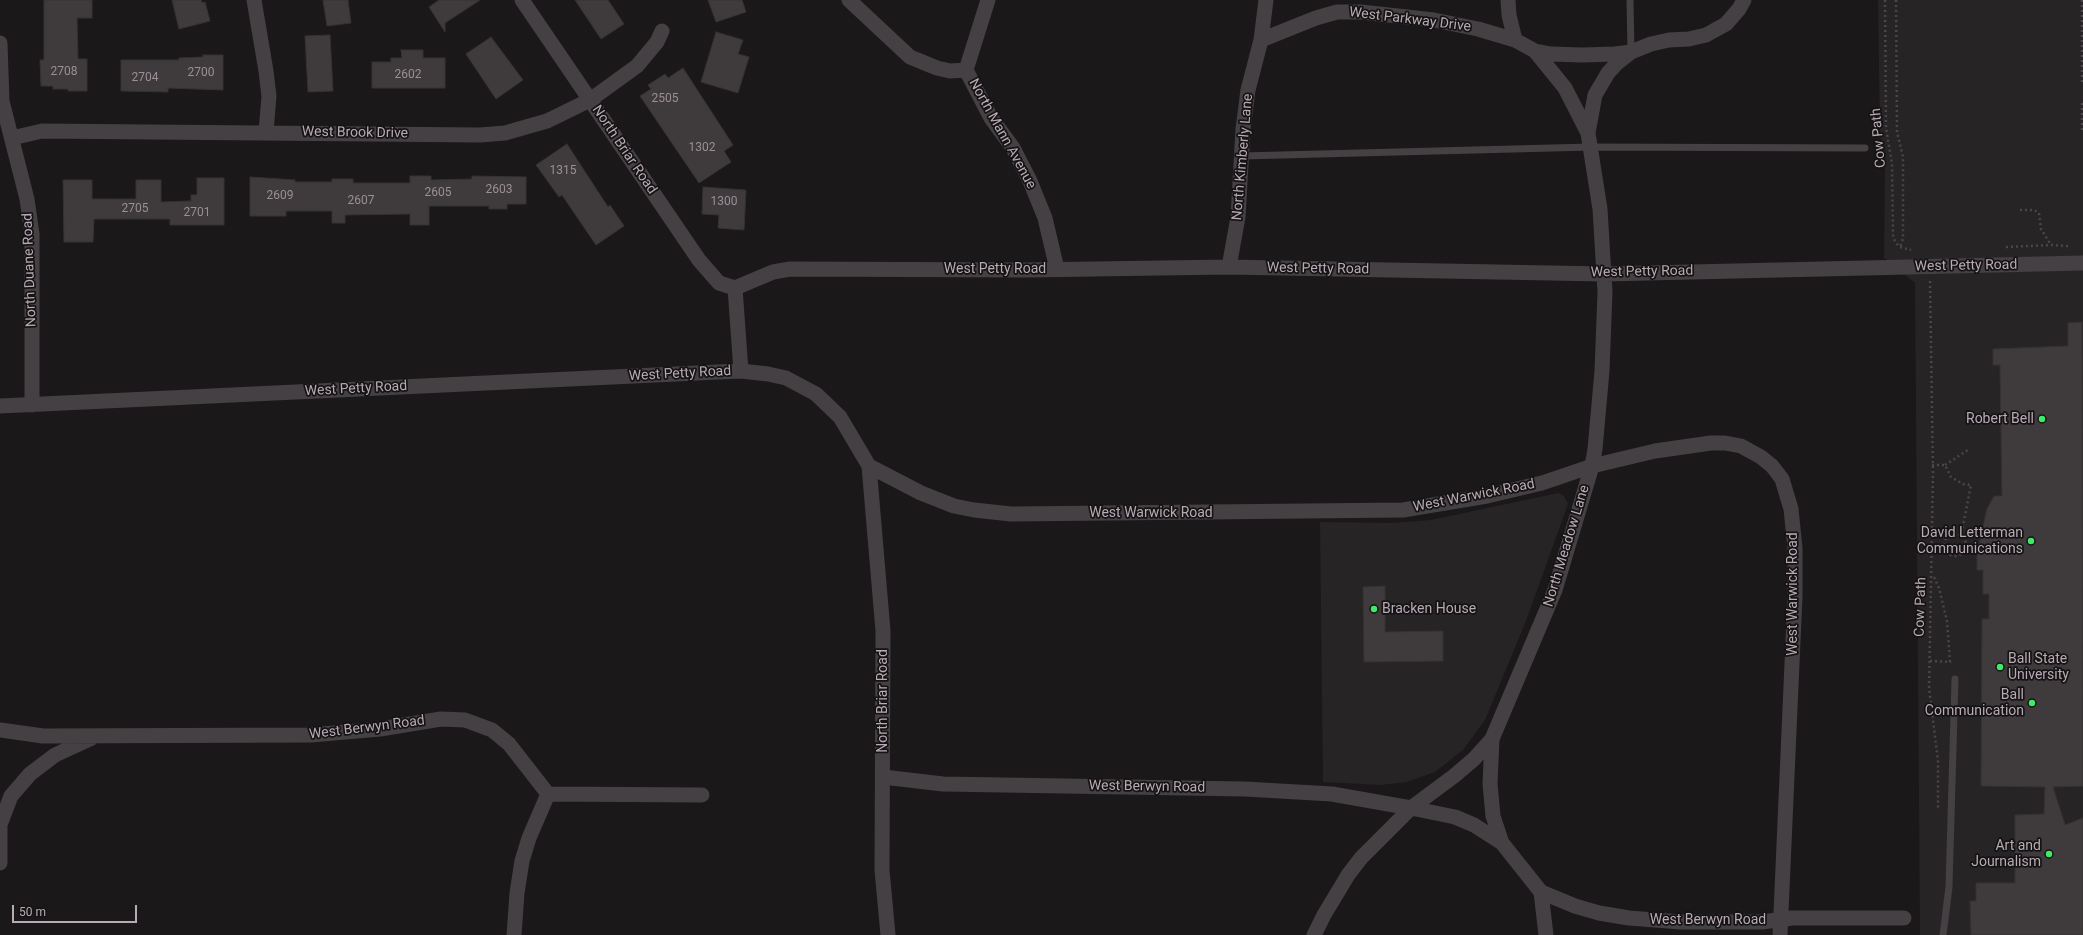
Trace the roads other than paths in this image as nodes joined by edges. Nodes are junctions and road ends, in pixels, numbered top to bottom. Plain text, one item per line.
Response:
1 (254, 0) edge
2 (522, 0) edge
3 (849, 0) edge
4 (988, 0) edge
5 (1266, 0) edge
6 (1508, 0) edge
7 (1630, 0) edge
8 (1744, 0) edge
9 (662, 31) dead end
10 (1261, 40) junction
11 (1515, 40) junction
12 (0, 43) edge
13 (1535, 51) junction
14 (1631, 52) junction
15 (966, 70) junction
16 (590, 100) junction
17 (266, 132) junction
18 (12, 138) junction
19 (1589, 140) junction
20 (1865, 148) dead end
21 (1242, 156) junction
22 (2083, 263) edge
23 (1230, 267) junction
24 (1058, 269) junction
25 (1604, 274) junction
26 (735, 288) junction
27 (741, 371) junction
28 (32, 404) junction
29 (0, 406) edge
30 (869, 466) junction
31 (1592, 466) junction
32 (1955, 679) dead end
33 (0, 730) edge
34 (98, 736) junction
35 (1492, 739) junction
36 (883, 777) junction
37 (548, 794) junction
38 (702, 795) dead end
39 (1411, 808) junction
40 (0, 819) edge
41 (1502, 843) junction
42 (0, 863) edge
43 (1540, 892) junction
44 (1904, 918) dead end
45 (1780, 919) junction
46 (514, 935) edge
47 (888, 935) edge
48 (1314, 935) edge
49 (1546, 935) edge
50 (1780, 935) edge
51 (1943, 935) edge

1 - 17 street
2 - 16 street, North Briar Road
3 - 15 street
4 - 15 street, North Mann Avenue
5 - 10 street, North Kimberly Lane
6 - 11 street
7 - 14 lane
8 - 14 street
9 - 16 street, West Brook Drive
10 - 11 street, West Parkway Drive
10 - 21 street, North Kimberly Lane
11 - 13 street, West Parkway Drive
12 - 18 street, North Duane Road
13 - 14 street, West Parkway Drive
13 - 19 street, West Parkway Drive
14 - 19 street
15 - 24 street, North Mann Avenue
16 - 17 street, West Brook Drive
16 - 26 street, North Briar Road
17 - 18 street, West Brook Drive
18 - 28 street, North Duane Road
19 - 20 lane
19 - 21 lane
19 - 25 street, North Meadow Lane
21 - 23 street, North Kimberly Lane
22 - 25 street, West Petty Road
23 - 24 street, West Petty Road
23 - 25 street, West Petty Road
24 - 26 street, West Petty Road
25 - 31 street, North Meadow Lane
26 - 27 street, West Petty Road
27 - 28 street, West Petty Road
27 - 30 street
28 - 29 street, West Petty Road
30 - 31 street, West Warwick Road
30 - 36 street, North Briar Road
31 - 35 street, North Meadow Lane
31 - 45 street, West Warwick Road
32 - 51 lane
33 - 34 street, West Berwyn Road
34 - 37 street, West Berwyn Road
34 - 40 street
35 - 39 street
35 - 41 street, North Meadow Lane
36 - 39 street, West Berwyn Road
36 - 47 street, North Briar Road
37 - 38 street
37 - 46 street
39 - 41 street, West Berwyn Road
39 - 48 street
40 - 42 street
41 - 43 street, North Meadow Lane
43 - 45 street, West Berwyn Road
43 - 49 street, North Meadow Lane
44 - 45 street, West Berwyn Road
45 - 50 street, West Warwick Road

